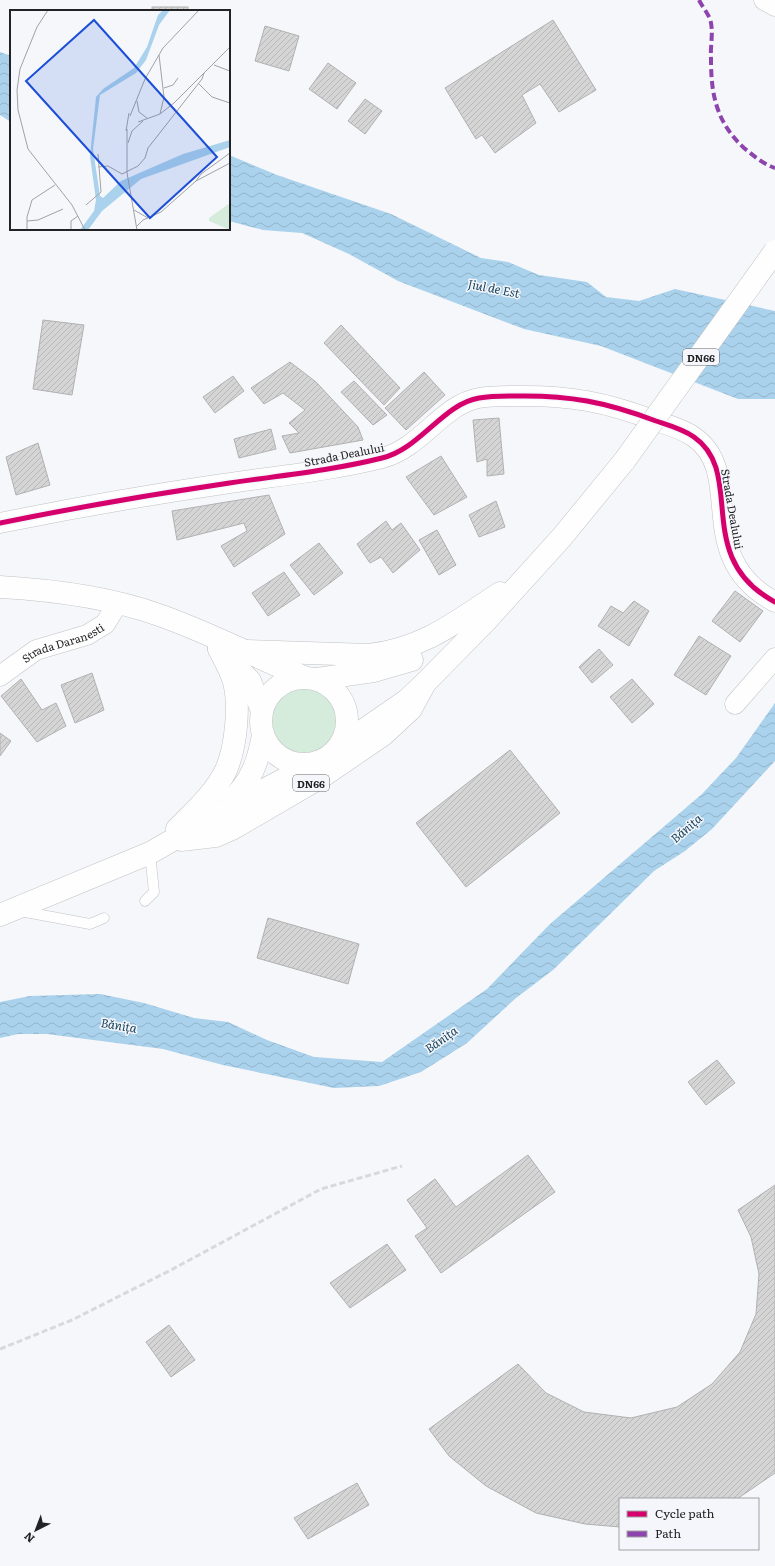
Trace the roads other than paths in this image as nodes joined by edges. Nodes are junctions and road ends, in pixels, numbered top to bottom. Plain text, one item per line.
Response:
1 (764, 0) edge
2 (775, 6) edge
3 (775, 252) edge
4 (0, 522) edge
5 (529, 573) junction
6 (0, 587) edge
7 (775, 602) edge
8 (118, 603) junction
9 (485, 622) junction
10 (200, 631) junction
11 (219, 648) junction
12 (245, 651) junction
13 (775, 658) edge
14 (0, 676) edge
15 (310, 678) junction
16 (425, 683) junction
17 (735, 704) dead end
18 (262, 711) junction
19 (264, 735) junction
20 (339, 747) junction
21 (317, 762) junction
22 (218, 814) junction
23 (160, 848) junction
24 (145, 901) dead end
25 (7, 913) edge
26 (104, 918) dead end

1 - 2 street
3 - 5 main road, DN66, bridge
4 - 7 street, Strada Dealului
5 - 9 main road, DN66
5 - 12 main road
6 - 8 main road
8 - 10 main road
8 - 14 street, Strada Daranesti
9 - 15 main road, DN66
9 - 16 main road, DN66
10 - 11 main road
10 - 12 main road
11 - 18 main road
11 - 23 main road
12 - 15 main road
13 - 17 street
15 - 18 main road, DN66
15 - 20 main road, DN66
16 - 20 main road, DN66
16 - 23 main road, DN66
18 - 19 main road, DN66
19 - 21 main road, DN66
19 - 22 main road, DN66
20 - 21 main road, DN66
21 - 22 main road, DN66
22 - 23 main road, DN66
23 - 24 lane
23 - 25 main road, DN66
25 - 26 lane

